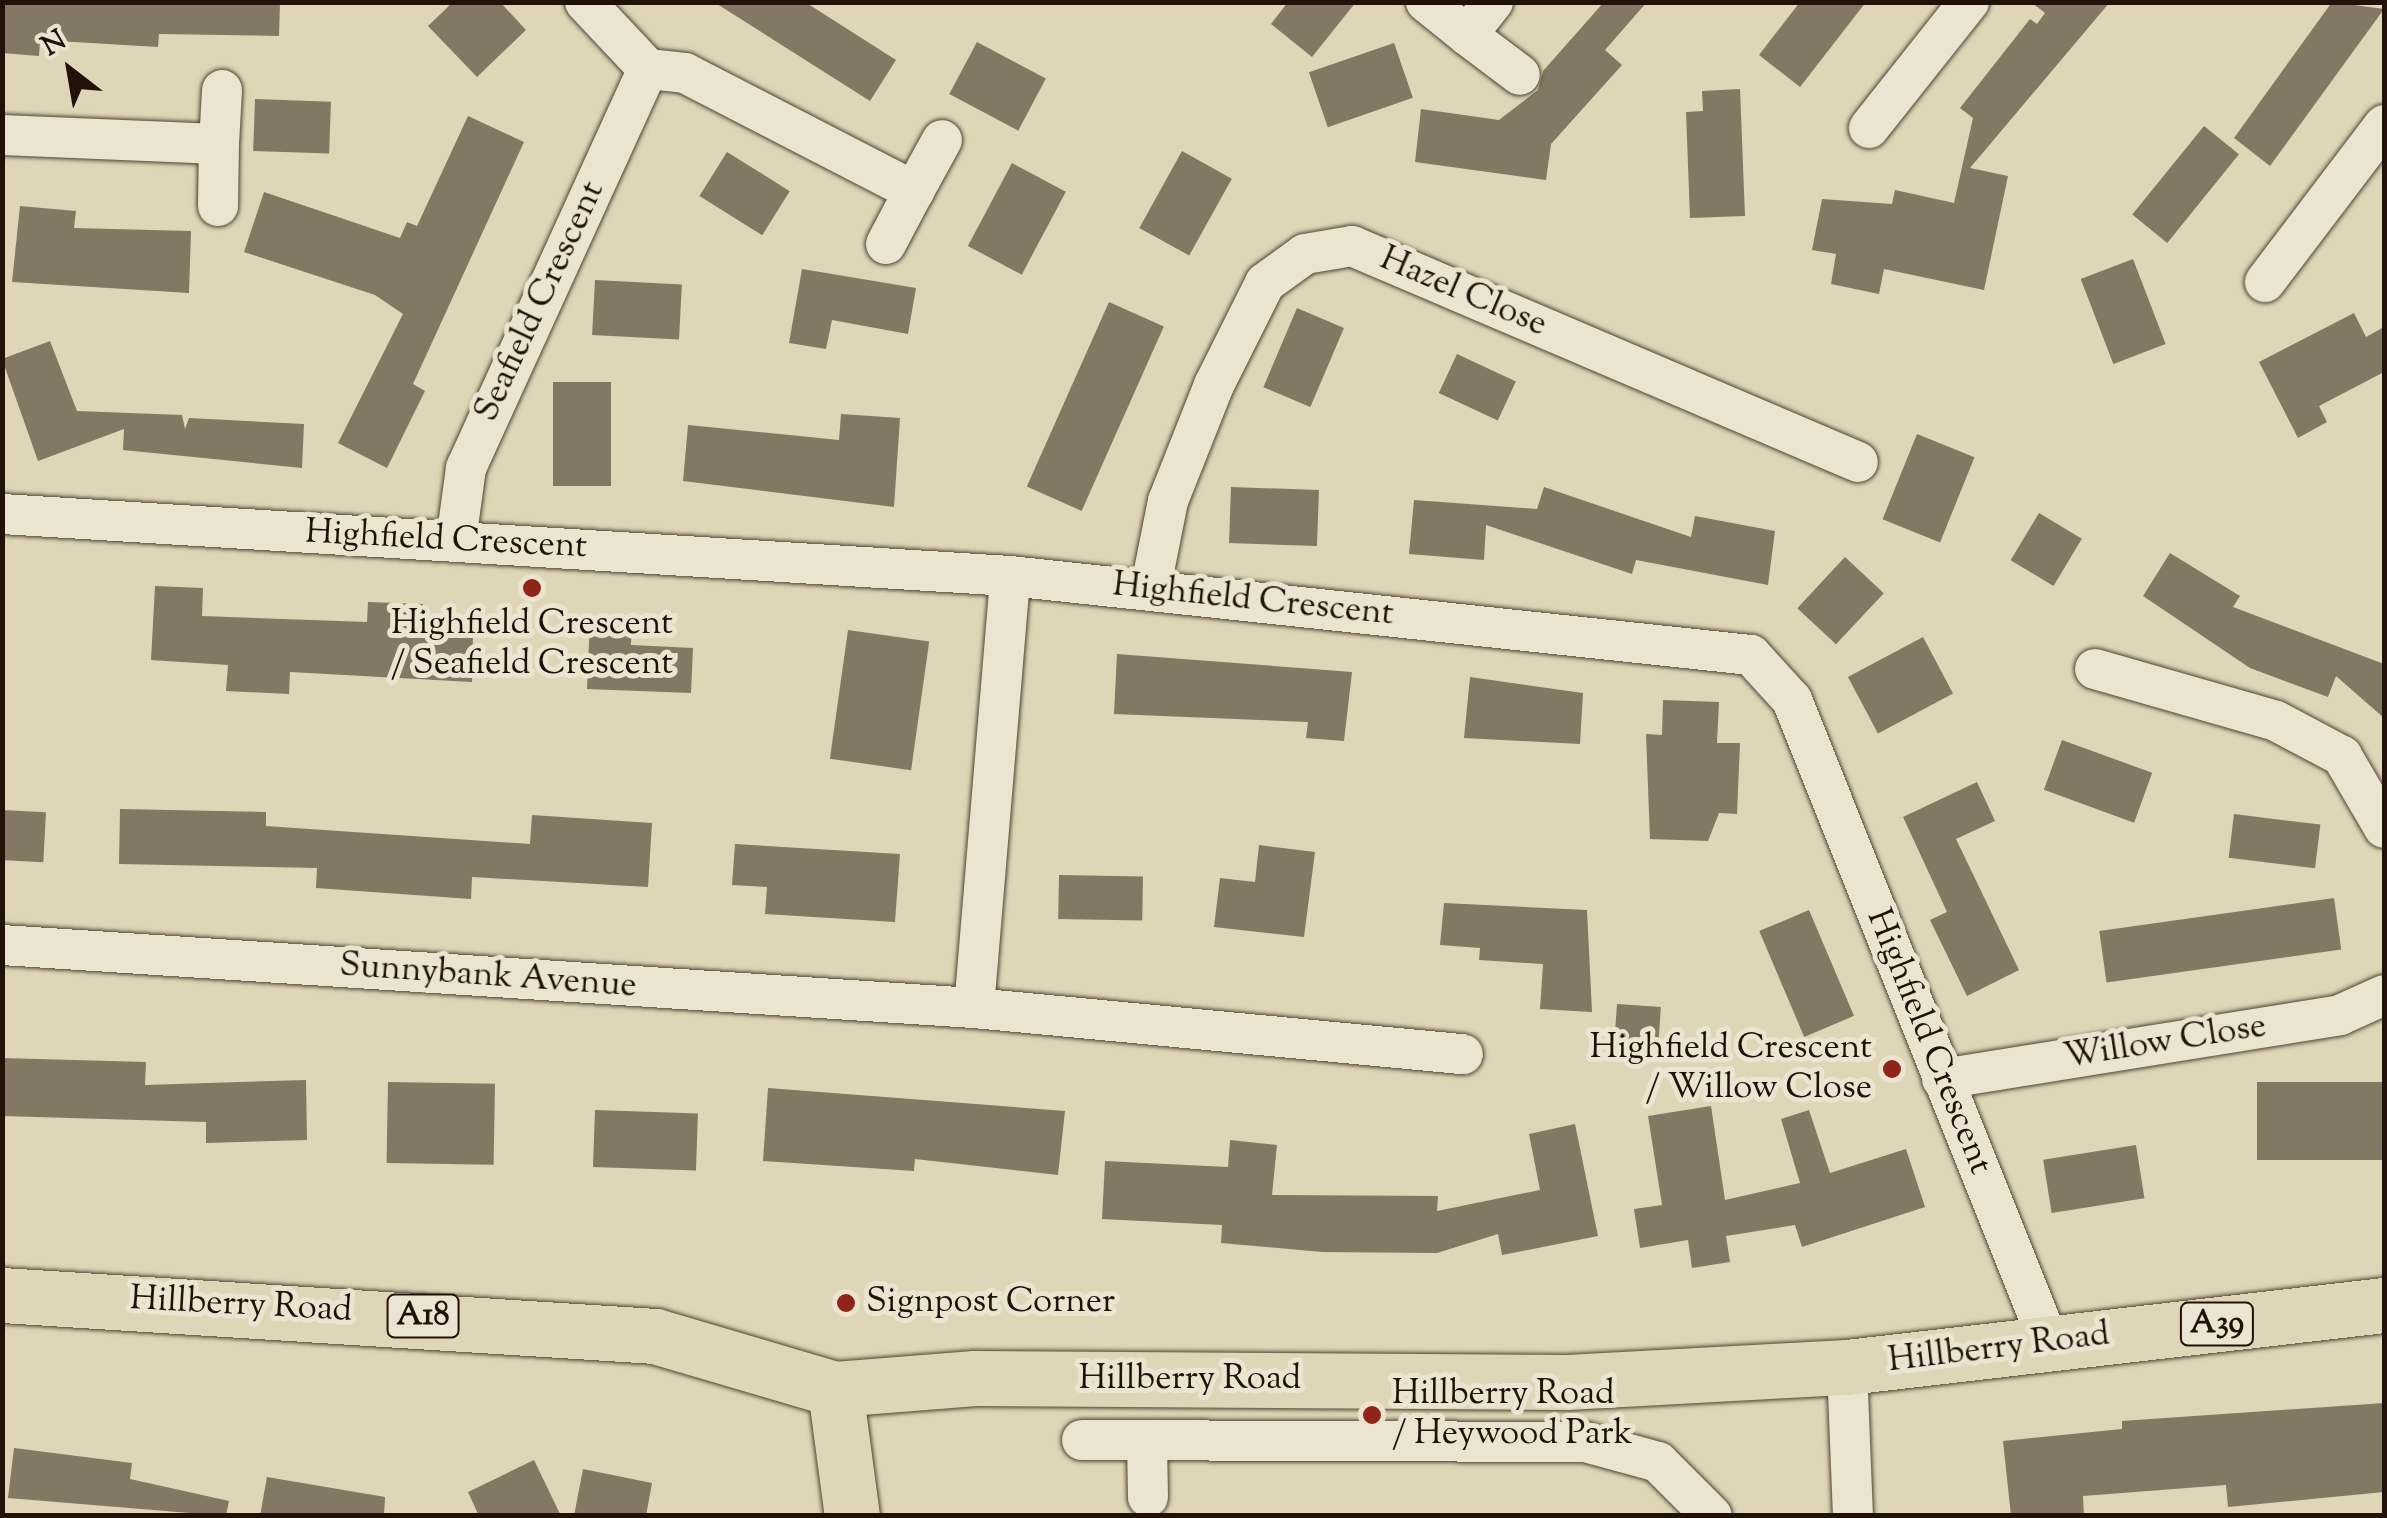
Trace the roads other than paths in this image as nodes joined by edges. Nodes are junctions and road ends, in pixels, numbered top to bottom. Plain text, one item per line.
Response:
1 (585, 2) edge
2 (1426, 2) edge
3 (1492, 2) edge
4 (1969, 2) edge
5 (1468, 35) junction
6 (648, 68) junction
7 (1520, 75) dead end
8 (222, 90) dead end
9 (2384, 125) edge
10 (1869, 128) dead end
11 (2, 136) edge
12 (942, 140) dead end
13 (219, 144) junction
14 (914, 191) junction
15 (218, 206) dead end
16 (886, 244) dead end
17 (2265, 282) dead end
18 (1858, 462) dead end
19 (2, 514) edge
20 (456, 542) junction
21 (1010, 576) junction
22 (1150, 591) junction
23 (2095, 670) dead end
24 (2384, 828) edge
25 (2, 945) edge
26 (2384, 995) edge
27 (974, 1008) junction
28 (1464, 1054) dead end
29 (1942, 1079) junction
30 (2, 1295) edge
31 (2384, 1305) edge
32 (2049, 1343) junction
33 (1847, 1368) junction
34 (835, 1389) junction
35 (1082, 1440) dead end
36 (1148, 1440) junction
37 (1148, 1498) dead end
38 (852, 1516) edge
39 (1712, 1516) edge
40 (1853, 1516) edge

1 - 6 street
2 - 5 street
3 - 5 street
4 - 10 street
5 - 7 street
6 - 14 street
6 - 20 street, Seafield Crescent
8 - 13 street
9 - 17 street
11 - 13 street
12 - 14 street
13 - 15 street
14 - 16 street
18 - 22 street, Hazel Close
19 - 20 street, Highfield Crescent
20 - 21 street, Highfield Crescent
21 - 22 street, Highfield Crescent
21 - 27 street
22 - 29 street, Highfield Crescent
23 - 24 street
25 - 27 street, Sunnybank Avenue
26 - 29 street, Willow Close
27 - 28 street, Sunnybank Avenue
29 - 32 street, Highfield Crescent
30 - 34 highway, Hillberry Road / A18
31 - 32 highway, Hillberry Road / A39
32 - 33 highway, Hillberry Road / A39
33 - 34 highway, Hillberry Road / A39
33 - 40 street
34 - 38 highway
35 - 36 street
36 - 37 street
36 - 39 street

